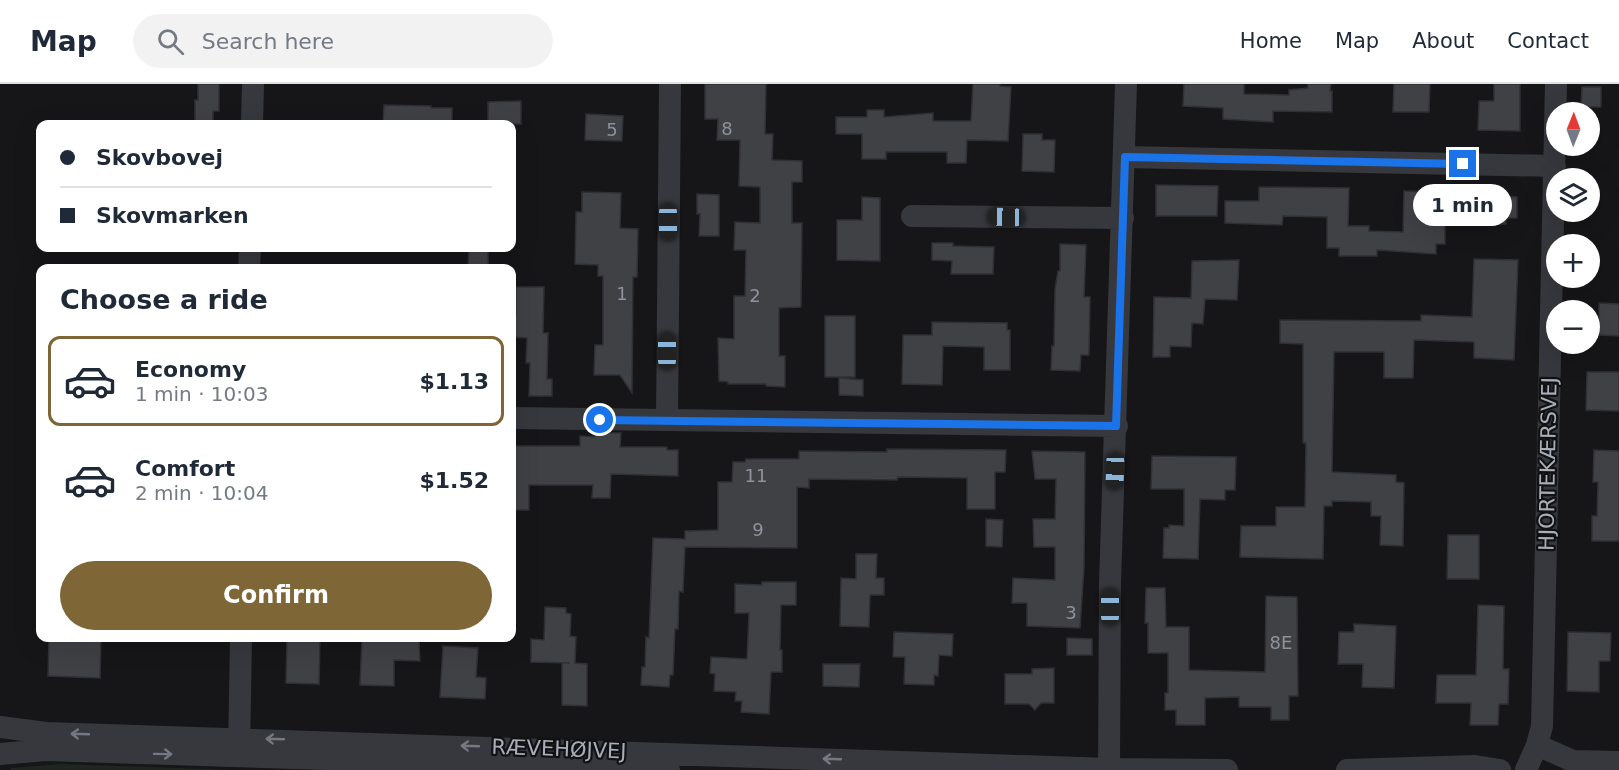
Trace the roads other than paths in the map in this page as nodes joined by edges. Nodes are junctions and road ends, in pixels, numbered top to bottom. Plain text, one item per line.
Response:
1 (253, 84) edge
2 (670, 84) edge
3 (1126, 84) edge
4 (1556, 84) edge
5 (252, 120) edge
6 (1125, 157) junction
7 (1555, 166) junction
8 (912, 216) dead end
9 (1122, 218) junction
10 (516, 418) edge
11 (667, 420) junction
12 (1116, 426) junction
13 (241, 642) edge
14 (0, 727) edge
15 (1537, 745) junction
16 (238, 747) junction
17 (0, 754) edge
18 (1619, 762) edge
19 (1109, 769) edge
20 (669, 770) edge
21 (1227, 770) edge
22 (1347, 770) edge
23 (1500, 770) edge
24 (1526, 770) edge

1 - 5 street
2 - 11 street
3 - 6 street
4 - 7 street, HJORTEKÆRSVEJ
6 - 7 street
6 - 9 street
7 - 15 street, HJORTEKÆRSVEJ
8 - 9 street
9 - 12 street
10 - 11 street
11 - 12 street
12 - 19 street
13 - 16 street
16 -> 14 street, RÆVEHØJVEJ
15 - 18 street
15 - 24 street, HJORTEKÆRSVEJ
17 -> 16 street, RÆVEHØJVEJ
19 -> 16 street, RÆVEHØJVEJ
16 - 20 street, RÆVEHØJVEJ
19 - 21 street, RÆVEHØJVEJ
22 - 23 street

